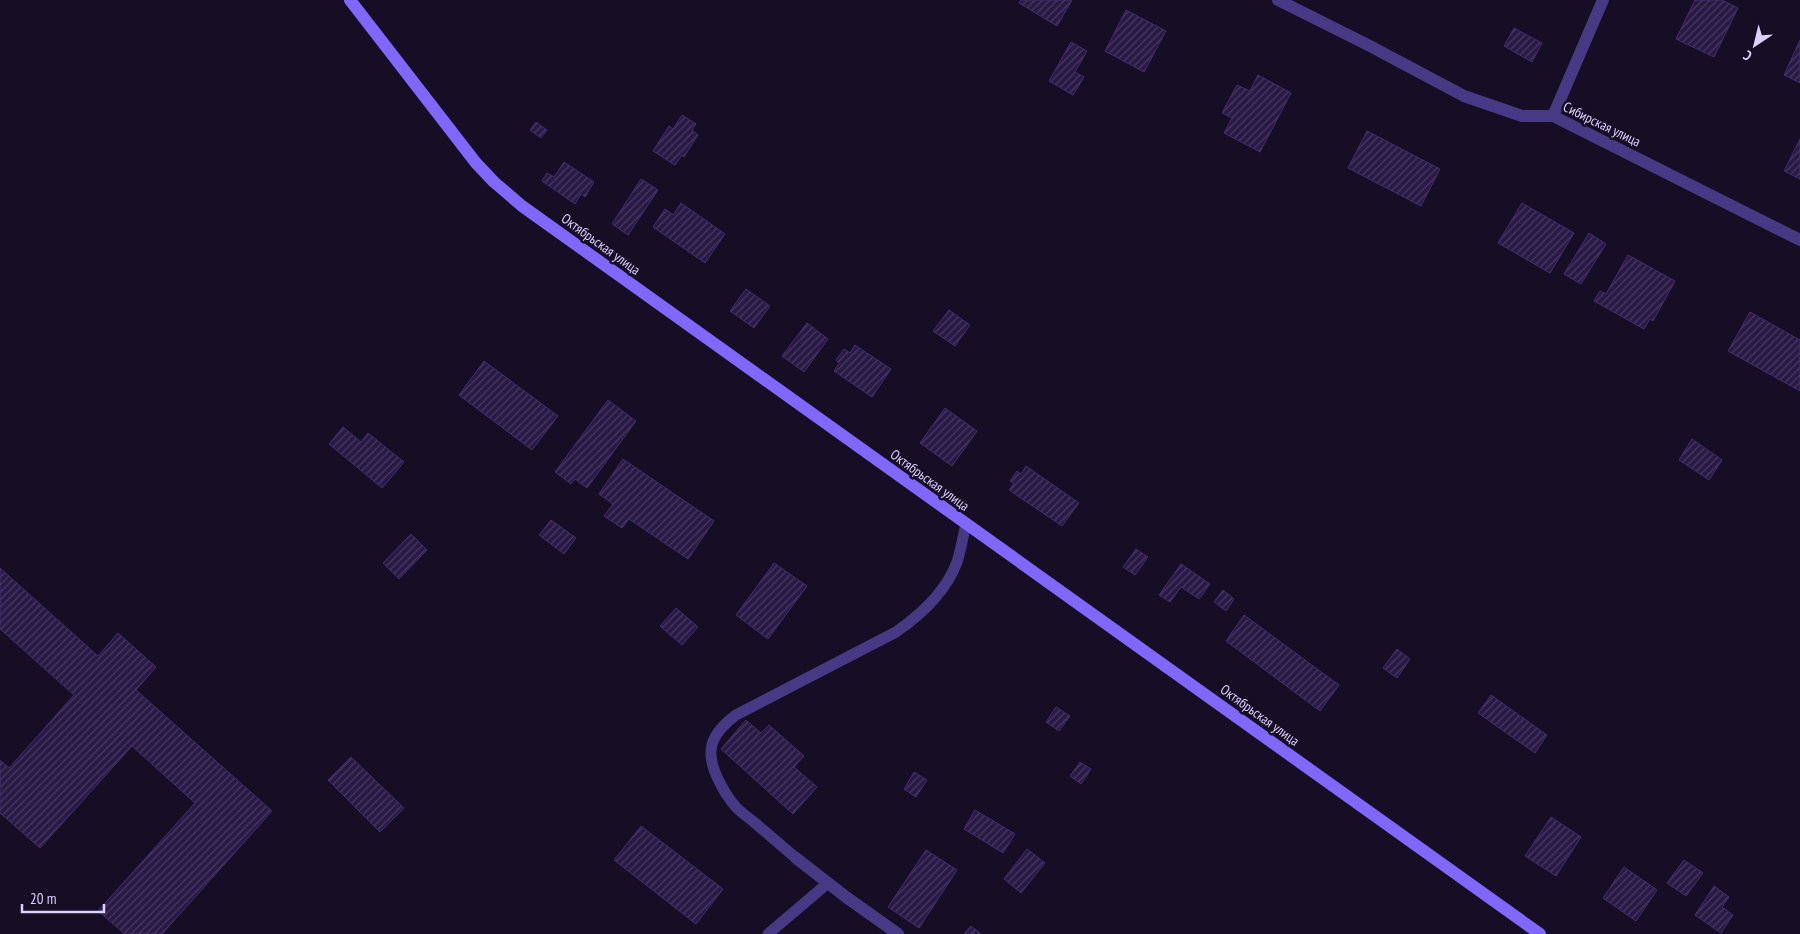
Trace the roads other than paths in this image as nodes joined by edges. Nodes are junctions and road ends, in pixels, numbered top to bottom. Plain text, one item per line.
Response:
1 (350, 0) edge
2 (1278, 0) edge
3 (1603, 0) edge
4 (1553, 116) junction
5 (1800, 240) edge
6 (966, 524) junction
7 (796, 858) joint
8 (828, 883) junction
9 (768, 934) edge
10 (898, 934) edge
11 (1540, 934) edge

1 - 6 street, Октябрьская улица
2 - 4 street, Сибирская улица
3 - 4 street
4 - 5 street, Сибирская улица
6 - 7 lane
6 - 11 street, Октябрьская улица
7 - 8 street
8 - 9 lane
8 - 10 street

